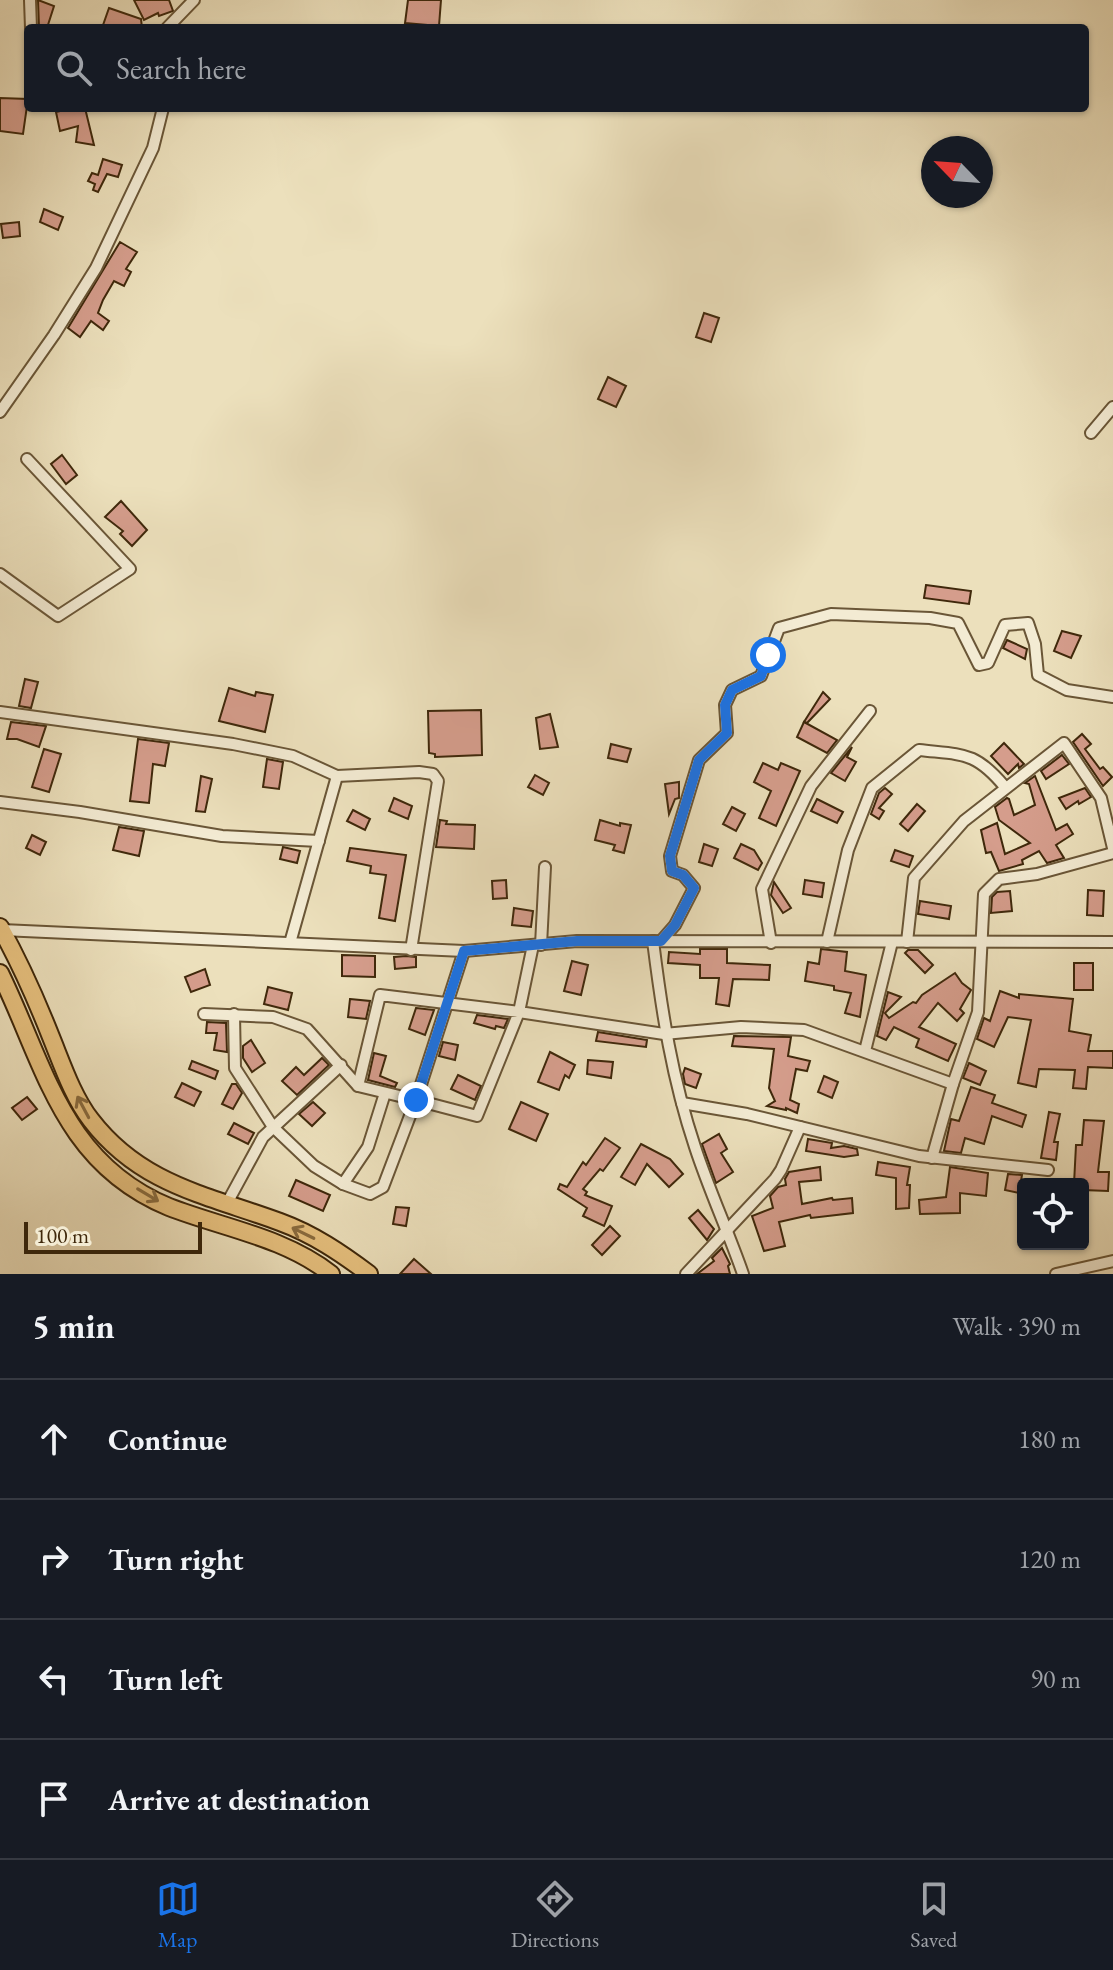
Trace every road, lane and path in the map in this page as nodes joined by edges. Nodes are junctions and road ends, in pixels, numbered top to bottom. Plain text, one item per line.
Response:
1 (30, 0) edge
2 (194, 0) edge
3 (31, 24) edge
4 (171, 24) edge
5 (162, 112) edge
6 (1113, 407) edge
7 (0, 412) edge
8 (1091, 433) dead end
9 (27, 459) dead end
10 (0, 574) edge
11 (1113, 697) edge
12 (870, 711) dead end
13 (0, 712) edge
14 (337, 776) junction
15 (1005, 787) junction
16 (0, 802) edge
17 (319, 841) junction
18 (1113, 851) edge
19 (545, 867) dead end
20 (1, 929) edge
21 (657, 941) junction
22 (827, 942) junction
23 (892, 942) junction
24 (907, 942) junction
25 (1113, 942) edge
26 (290, 943) junction
27 (771, 943) junction
28 (980, 943) junction
29 (537, 945) junction
30 (411, 950) junction
31 (464, 951) junction
32 (0, 973) edge
33 (448, 1001) junction
34 (519, 1012) junction
35 (204, 1014) dead end
36 (234, 1014) junction
37 (664, 1034) junction
38 (865, 1051) junction
39 (341, 1065) junction
40 (953, 1084) junction
41 (358, 1086) junction
42 (385, 1093) junction
43 (416, 1100) junction
44 (682, 1103) junction
45 (273, 1127) junction
46 (800, 1127) junction
47 (932, 1158) junction
48 (1048, 1170) dead end
49 (343, 1184) junction
50 (226, 1205) junction
51 (727, 1228) junction
52 (333, 1247) junction
53 (1113, 1261) edge
54 (326, 1270) edge
55 (369, 1274) edge
56 (686, 1274) edge
57 (743, 1274) edge
58 (1056, 1274) edge

1 - 3 street
2 - 4 street
5 - 7 street
6 - 8 street
9 - 10 street
11 - 21 street
12 - 27 street
13 - 14 street
14 - 17 street
14 - 30 street
15 - 18 street
15 - 22 street
15 - 24 street
16 - 17 street
17 - 26 street
18 - 28 street
19 - 29 street
20 - 26 street
50 -> 20 main road
21 - 27 street
21 - 29 street
21 - 37 street
22 - 23 street
22 - 27 street
23 - 24 street
23 - 38 street
24 - 28 street
25 - 28 street
26 - 30 street
28 - 40 street
29 - 31 street
29 - 34 street
30 - 31 street
31 - 33 street
32 -> 54 main road
33 - 34 street
33 - 41 street
33 - 43 street
34 - 37 street
34 - 43 street
35 - 36 street
36 - 39 street
36 - 45 street
37 - 38 street
37 - 44 street
38 - 40 street
39 - 41 street
39 - 45 street
40 - 47 street
41 - 42 street
42 - 43 street
42 - 49 street
43 - 49 street
44 - 46 street
44 - 51 street
45 - 49 street
45 - 50 street
46 - 47 street
46 - 51 street
47 - 48 street
52 -> 50 main road
51 - 56 street
51 - 57 street
52 - 54 main road
52 - 55 main road
53 - 58 street

